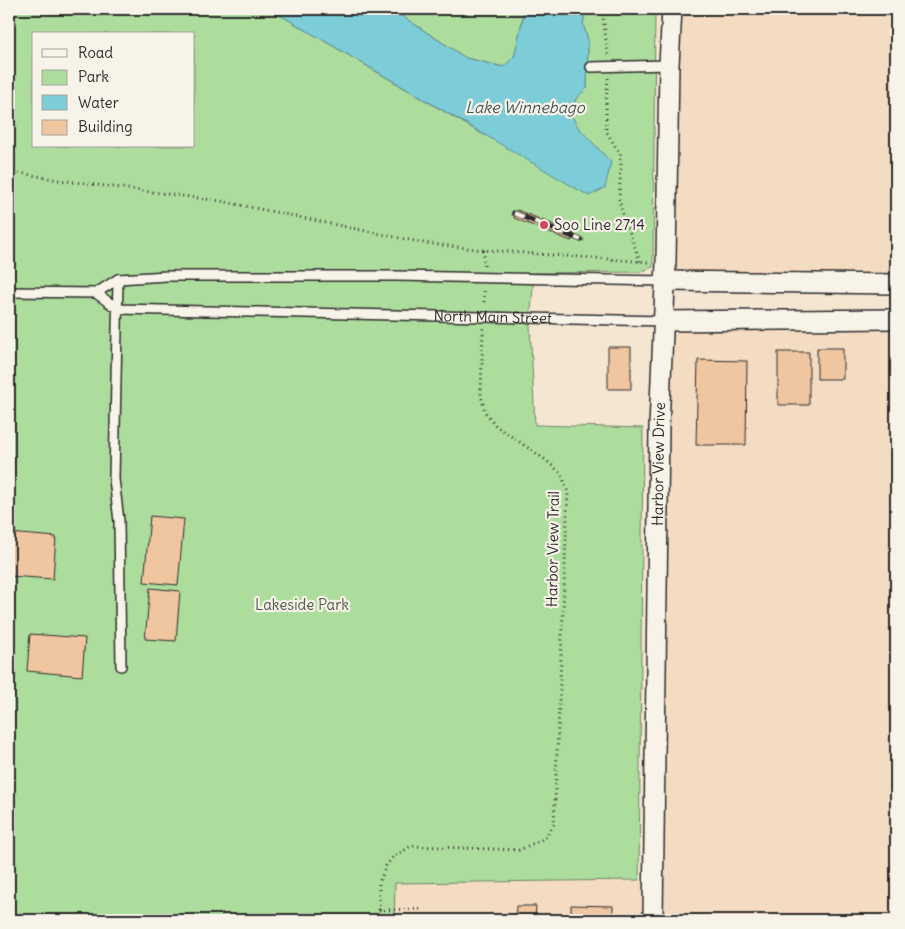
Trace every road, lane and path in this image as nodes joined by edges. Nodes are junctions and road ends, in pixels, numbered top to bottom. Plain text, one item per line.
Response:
1 (602, 9) edge
2 (672, 9) edge
3 (895, 9) edge
4 (896, 21) edge
5 (669, 65) junction
6 (591, 67) dead end
7 (610, 67) junction
8 (9, 171) edge
9 (484, 250) junction
10 (118, 279) junction
11 (484, 279) junction
12 (665, 281) junction
13 (896, 284) edge
14 (9, 292) edge
15 (96, 293) junction
16 (118, 309) junction
17 (484, 316) junction
18 (896, 319) edge
19 (664, 321) junction
20 (121, 666) dead end
21 (424, 909) dead end
22 (379, 910) junction
23 (379, 920) edge
24 (653, 920) edge

1 - 7 path
2 - 5 street, Harbor View Drive
3 - 4 lane
5 - 7 lane
5 - 12 street, Harbor View Drive
6 - 7 lane
7 - 9 path
8 - 9 path
9 - 11 path, Harbor View Trail
10 - 11 lane
10 - 15 lane
10 - 16 lane
11 - 12 lane
11 - 17 path, Harbor View Trail
12 - 13 street
12 - 19 street, Harbor View Drive
14 - 15 lane
15 - 16 lane
16 - 17 lane, North Main Street
16 - 20 lane
17 - 19 lane, North Main Street
17 - 22 path, Harbor View Trail
18 - 19 street, North Main Street
19 - 24 street, Harbor View Drive
21 - 22 path
22 - 23 path, Harbor View Trail

